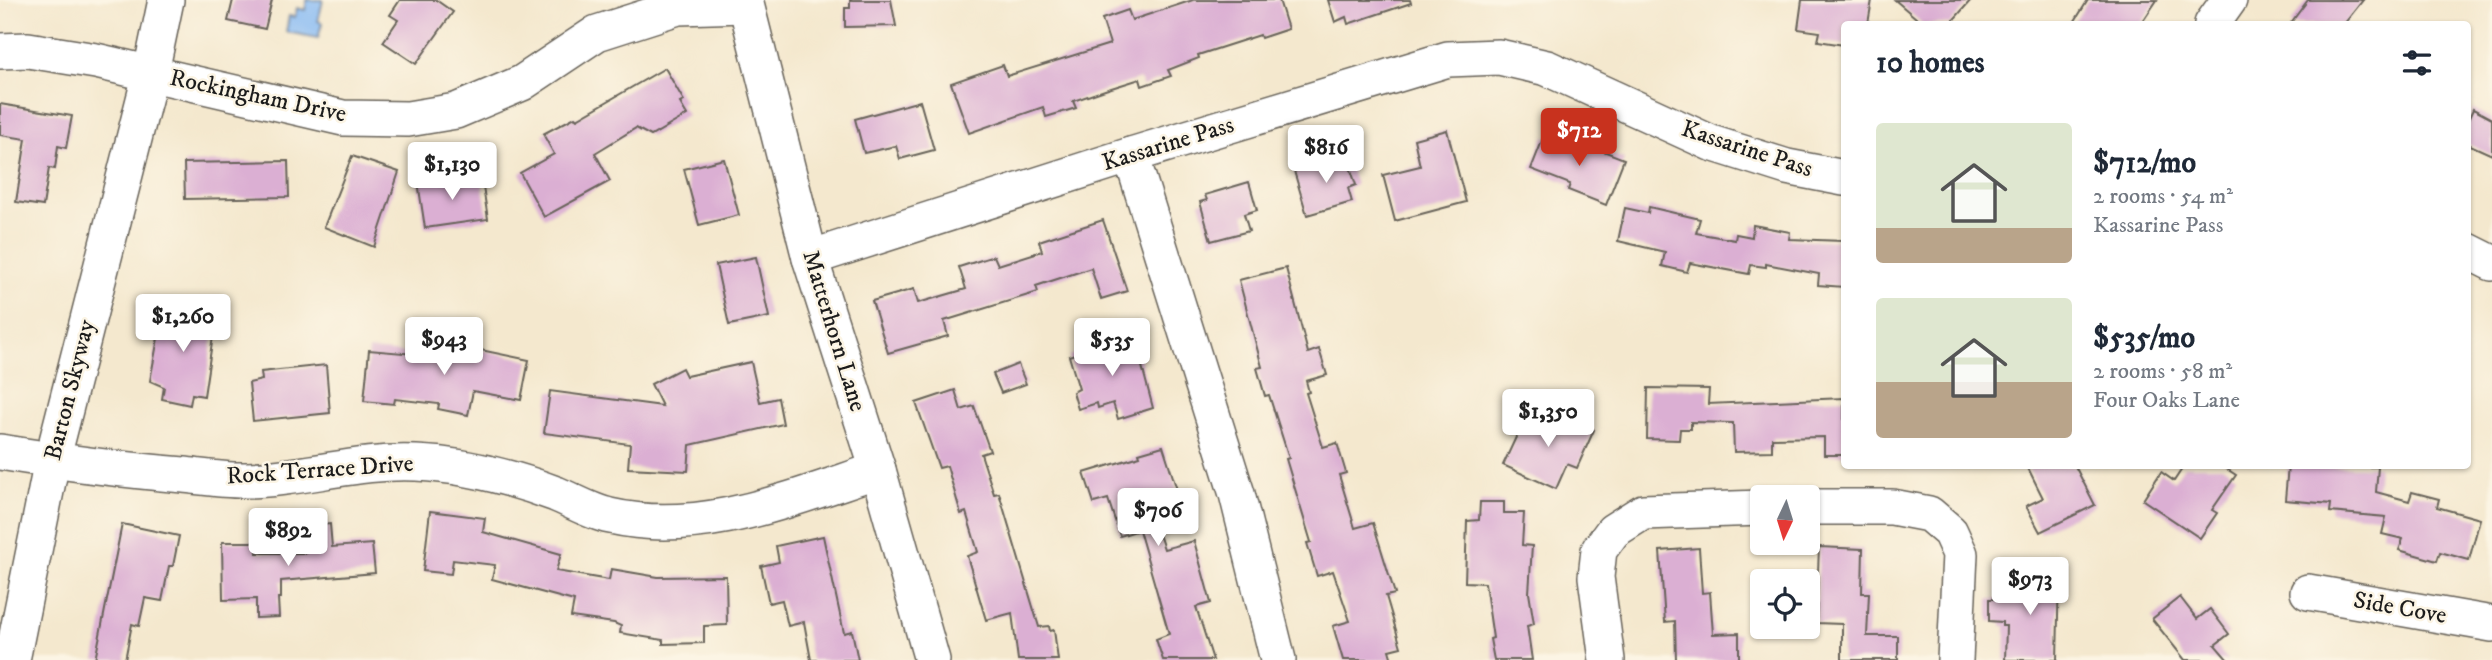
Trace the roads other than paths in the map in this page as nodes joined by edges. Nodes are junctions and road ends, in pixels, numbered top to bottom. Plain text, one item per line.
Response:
1 (166, 0) edge
2 (2229, 0) edge
3 (745, 2) edge
4 (2214, 21) edge
5 (0, 51) edge
6 (151, 72) junction
7 (1132, 155) junction
8 (1841, 177) edge
9 (2471, 252) edge
10 (810, 258) junction
11 (2492, 263) edge
12 (0, 452) edge
13 (52, 460) junction
14 (878, 470) junction
15 (1820, 507) edge
16 (1750, 508) edge
17 (2308, 592) dead end
18 (2492, 624) edge
19 (12, 660) edge
20 (932, 660) edge
21 (1278, 660) edge
22 (1607, 660) edge
23 (1955, 660) edge

1 - 6 street, Barton Skyway
2 - 4 street
3 - 6 street, Rockingham Drive
3 - 10 street, Matterhorn Lane
5 - 6 street, Rockingham Drive
6 - 13 street, Barton Skyway
7 - 8 street, Kassarine Pass
7 - 10 street, Kassarine Pass
7 - 21 street
9 - 11 street
10 - 14 street, Matterhorn Lane
12 - 13 street, Rock Terrace Drive
13 - 14 street, Rock Terrace Drive
13 - 19 street, Barton Skyway
14 - 20 street, Matterhorn Lane
15 - 23 street
16 - 22 street
17 - 18 street, Side Cove

